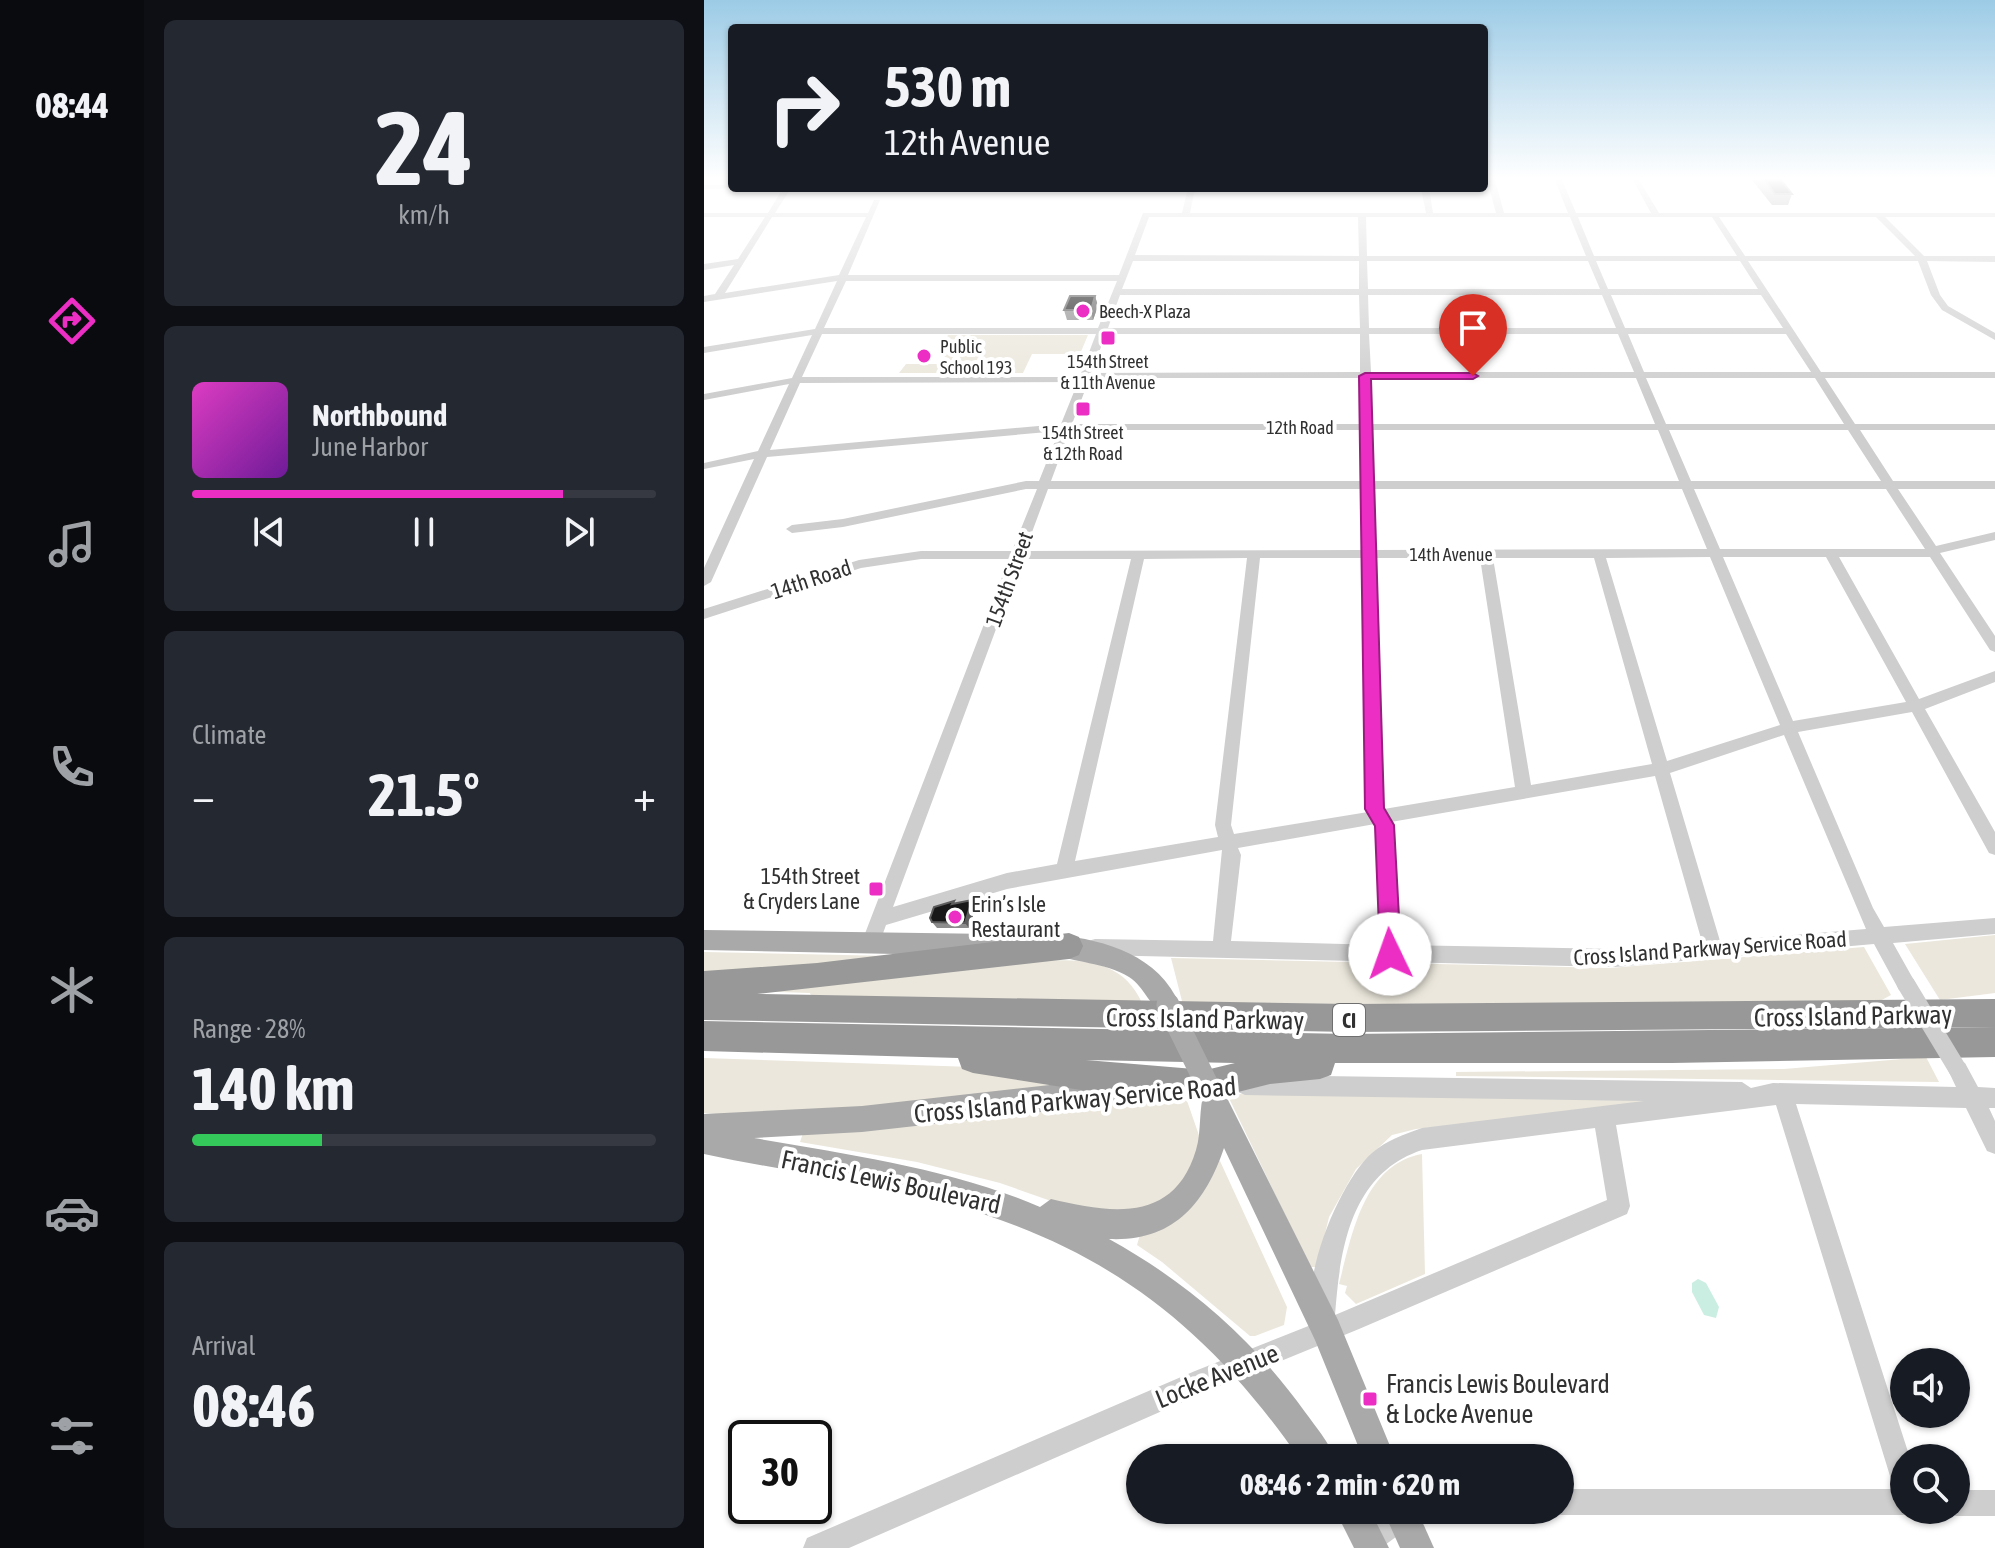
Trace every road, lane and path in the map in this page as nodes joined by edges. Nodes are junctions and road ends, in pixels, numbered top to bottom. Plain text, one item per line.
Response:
1 (746, 252) edge
2 (854, 252) edge
3 (1131, 252) edge
4 (1363, 252) edge
5 (1590, 252) edge
6 (1738, 252) edge
7 (1915, 252) edge
8 (1129, 258) junction
9 (1363, 258) junction
10 (1592, 258) junction
11 (1742, 258) junction
12 (1921, 258) junction
13 (1995, 259) edge
14 (741, 261) junction
15 (704, 267) edge
16 (843, 278) junction
17 (1122, 278) junction
18 (1116, 292) junction
19 (1362, 292) junction
20 (1606, 292) junction
21 (1765, 292) junction
22 (719, 296) junction
23 (704, 299) edge
24 (818, 331) junction
25 (1102, 331) junction
26 (1623, 331) junction
27 (1791, 331) junction
28 (1364, 332) junction
29 (1995, 337) edge
30 (704, 350) edge
31 (1995, 375) edge
32 (1365, 376) junction
33 (1641, 376) junction
34 (1818, 376) junction
35 (1084, 378) junction
36 (796, 380) junction
37 (704, 397) edge
38 (1066, 427) junction
39 (1366, 427) junction
40 (1663, 427) junction
41 (1851, 427) junction
42 (1995, 427) edge
43 (762, 454) junction
44 (704, 466) edge
45 (1043, 485) junction
46 (1367, 485) junction
47 (1995, 485) edge
48 (1687, 486) junction
49 (1889, 486) junction
50 (792, 529) dead end
51 (1995, 536) edge
52 (721, 547) junction
53 (704, 550) edge
54 (1932, 552) junction
55 (1018, 554) junction
56 (1139, 554) junction
57 (1254, 554) junction
58 (1370, 554) junction
59 (1486, 554) junction
60 (1599, 554) junction
61 (1715, 554) junction
62 (1831, 554) junction
63 (921, 555) joint
64 (704, 582) edge
65 (704, 614) edge
66 (1992, 639) edge
67 (1995, 676) edge
68 (1916, 706) junction
69 (1788, 728) junction
70 (1662, 769) junction
71 (1524, 792) junction
72 (1379, 815) junction
73 (1227, 844) junction
74 (1995, 848) edge
75 (1064, 870) junction
76 (880, 919) junction
77 (1995, 926) edge
78 (1878, 936) junction
79 (704, 940) edge
80 (870, 944) junction
81 (1069, 946) junction
82 (1221, 950) junction
83 (1713, 950) junction
84 (1390, 954) junction
85 (704, 984) edge
86 (1995, 1001) edge
87 (704, 1006) edge
88 (1995, 1013) edge
89 (1892, 1015) junction
90 (704, 1036) edge
91 (839, 1041) junction
92 (1995, 1042) edge
93 (1621, 1049) junction
94 (1210, 1092) junction
95 (1783, 1094) junction
96 (1985, 1098) edge
97 (1604, 1118) junction
98 (704, 1127) edge
99 (704, 1141) edge
100 (1995, 1143) edge
101 (965, 1195) junction
102 (1327, 1331) junction
103 (1245, 1364) junction
104 (1309, 1444) edge
105 (1373, 1444) edge
106 (1892, 1444) edge
107 (1574, 1502) edge
108 (1890, 1502) edge
109 (1970, 1503) edge
110 (1995, 1503) edge
111 (1359, 1524) edge
112 (1392, 1524) edge
113 (1409, 1524) edge
114 (1370, 1544) edge
115 (817, 1548) edge
116 (1417, 1548) edge

1 - 14 street
2 - 16 street
3 - 8 street, 154th Street
4 - 9 street
5 - 10 street
6 - 11 street
7 - 12 street
8 - 9 street
8 - 17 street, 154th Street
9 - 10 street
9 - 19 street
10 - 11 street
10 - 20 street
11 - 12 street
11 - 21 street
12 - 13 street
12 - 29 street
14 - 15 street
14 - 22 street
16 - 17 street
16 - 22 street
16 - 24 street
17 - 18 street, 154th Street
18 - 19 street
18 - 25 street, 154th Street
19 - 20 street
19 - 28 street
20 - 21 street
20 - 26 street
21 - 27 street
22 - 23 street
24 - 25 street
24 - 30 street
24 - 36 street
25 - 28 street
25 - 35 street, 154th Street
26 - 27 street
26 - 28 street
26 - 33 street
27 - 34 street
28 - 32 street
31 - 34 street
32 - 33 street
32 - 35 street
32 - 39 street
33 - 34 street
33 - 40 street
34 - 41 street
35 - 36 street
35 - 38 street, 154th Street
36 - 37 street
36 - 43 street
38 - 39 street, 12th Road
38 - 43 street, 12th Road
38 - 45 street, 154th Street
39 - 40 street, 12th Road
39 - 46 street
40 - 41 street, 12th Road
40 - 48 street
41 - 42 street, 12th Road
41 - 49 street
43 - 44 street, 12th Road
43 - 52 street
45 - 46 street
45 - 50 street
45 - 55 street, 154th Street
46 - 48 street
46 - 58 street
47 - 49 street
48 - 49 street
48 - 61 street
49 - 54 street
51 - 54 street, 14th Avenue
52 - 53 street
52 - 64 street
54 - 62 street, 14th Avenue
54 - 66 street
55 - 56 street, 14th Avenue
55 - 63 street, 14th Avenue
55 - 76 street, 154th Street
56 - 57 street, 14th Avenue
56 - 75 street
57 - 58 street, 14th Avenue
57 - 73 street
58 - 59 street, 14th Avenue
58 - 72 street
59 - 60 street, 14th Avenue
59 - 71 street
60 - 61 street, 14th Avenue
60 - 70 street
61 - 62 street, 14th Avenue
61 - 69 street
62 - 68 street
63 - 65 street, 14th Road
67 - 68 street
68 - 69 street
68 - 74 street
69 - 70 street
69 - 78 street
70 - 71 street
70 - 83 street
71 - 72 street
72 - 73 street
72 - 84 street
73 - 75 street
73 - 82 street
75 - 76 street
76 - 80 street, 154th Street
77 - 78 street, Cross Island Parkway Service Road
78 - 83 street, Cross Island Parkway Service Road
78 - 96 street, bridge
79 - 80 main road, Cross Island Parkway Service Road
80 - 81 main road, Cross Island Parkway Service Road
81 - 82 street, Cross Island Parkway Service Road
81 - 85 highway
81 - 94 main road, bridge
82 - 84 street, Cross Island Parkway Service Road
83 - 84 street, Cross Island Parkway Service Road
86 - 89 highway
87 - 89 highway, Cross Island Parkway / CI
88 - 89 highway, Cross Island Parkway / CI
90 - 91 highway, Cross Island Parkway / CI
91 - 93 highway, Cross Island Parkway / CI
91 - 94 highway
92 - 93 highway, Cross Island Parkway / CI
93 - 94 highway
94 - 95 street, Cross Island Parkway Service Road
94 - 98 main road, Cross Island Parkway Service Road
94 - 101 main road
94 - 102 main road
95 - 96 street, Cross Island Parkway Service Road
95 - 97 street, Cross Island Parkway Service Road
95 - 106 street
96 - 100 street
97 - 102 street, Locke Avenue
97 - 102 street, Cross Island Parkway Service Road
99 - 101 main road, Francis Lewis Boulevard
101 - 103 main road, Francis Lewis Boulevard
102 - 103 street, Locke Avenue
102 - 105 main road
103 - 104 main road, Francis Lewis Boulevard
103 - 115 street, Locke Avenue
107 - 108 street
109 - 110 street
111 - 114 main road
112 - 114 street
113 - 116 main road

